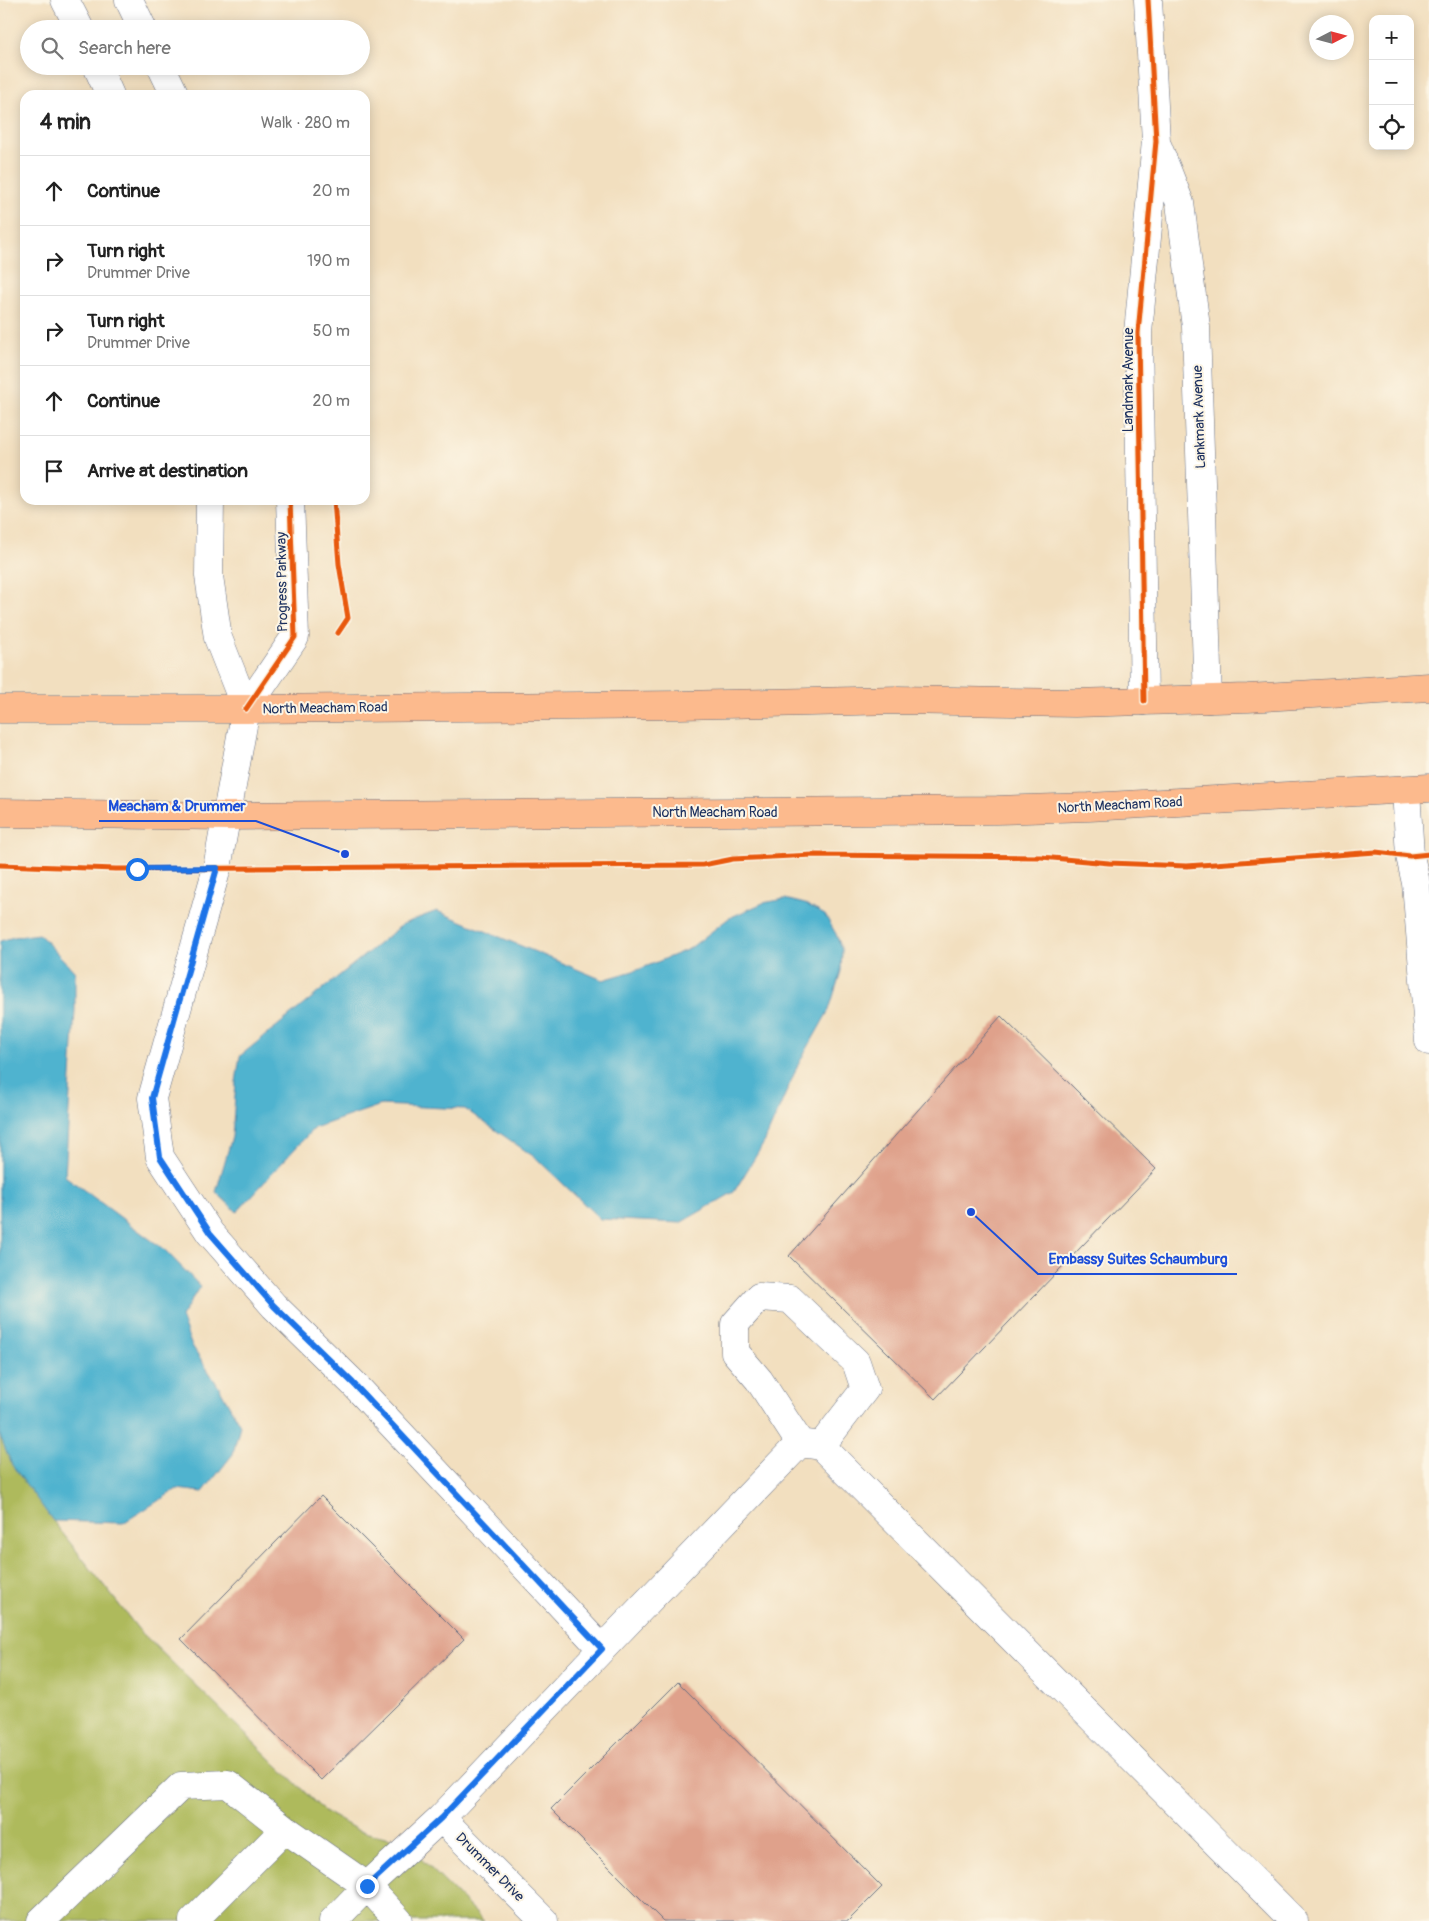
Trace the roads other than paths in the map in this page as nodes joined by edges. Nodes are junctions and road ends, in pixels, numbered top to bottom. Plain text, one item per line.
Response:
1 (65, 0) edge
2 (129, 0) edge
3 (1148, 0) edge
4 (75, 20) edge
5 (139, 20) edge
6 (101, 75) edge
7 (165, 75) edge
8 (108, 90) edge
9 (173, 90) edge
10 (1156, 141) junction
11 (210, 505) edge
12 (290, 505) edge
13 (1429, 686) edge
14 (1208, 699) junction
15 (1144, 701) junction
16 (0, 708) edge
17 (246, 709) junction
18 (1418, 789) edge
19 (0, 813) edge
20 (227, 816) junction
21 (1429, 1041) edge
22 (810, 1444) junction
23 (602, 1649) junction
24 (441, 1818) junction
25 (286, 1829) junction
26 (367, 1886) junction
27 (41, 1921) edge
28 (193, 1921) edge
29 (333, 1921) edge
30 (399, 1921) edge
31 (544, 1921) edge
32 (1294, 1921) edge

1 - 4 street
2 - 5 street
3 - 10 street, Landmark Avenue
6 - 8 street
7 - 9 street
10 - 14 street, Lankmark Avenue
10 - 15 street, Landmark Avenue
11 - 17 street
12 - 17 street, Progress Parkway
13 - 14 main road, North Meacham Road
14 - 15 main road, North Meacham Road
15 - 17 main road, North Meacham Road
16 - 17 main road, North Meacham Road
17 - 20 street
18 - 20 main road, North Meacham Road
18 - 21 street
19 - 20 main road, North Meacham Road
20 - 23 street
22 - 22 street
22 - 23 street
22 - 32 street
23 - 24 street
24 - 26 street
24 - 31 street, Drummer Drive
25 - 26 street
25 - 27 street
25 - 28 street
26 - 29 street
26 - 30 street

